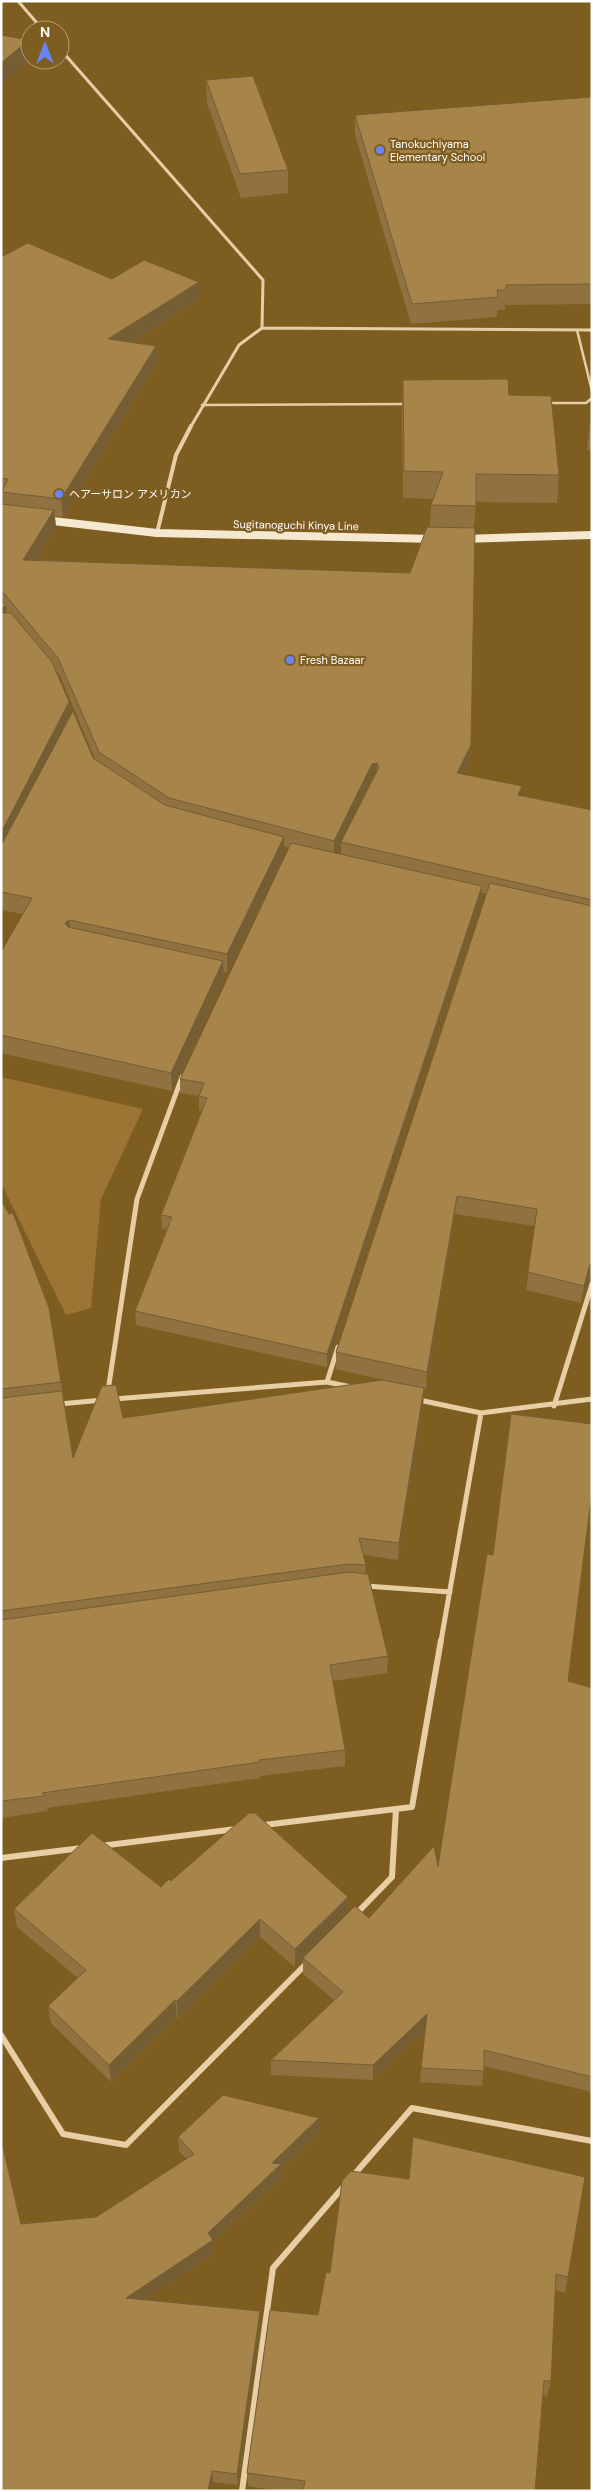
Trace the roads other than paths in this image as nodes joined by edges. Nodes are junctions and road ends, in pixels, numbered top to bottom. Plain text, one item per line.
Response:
1 (18, 1) edge
2 (34, 20) edge
3 (70, 60) edge
4 (262, 328) junction
5 (577, 330) junction
6 (592, 330) edge
7 (592, 391) edge
8 (592, 398) edge
9 (408, 404) edge
10 (546, 404) edge
11 (202, 406) junction
12 (30, 519) edge
13 (157, 533) junction
14 (592, 535) edge
15 (444, 539) edge
16 (453, 539) edge
17 (183, 1075) edge
18 (592, 1284) edge
19 (339, 1344) edge
20 (327, 1382) junction
21 (356, 1388) edge
22 (106, 1399) junction
23 (413, 1399) edge
24 (592, 1399) edge
25 (49, 1405) edge
26 (554, 1406) junction
27 (480, 1413) junction
28 (357, 1586) edge
29 (450, 1592) junction
30 (396, 1809) junction
31 (258, 1826) edge
32 (248, 1827) edge
33 (1, 1858) edge
34 (350, 1920) edge
35 (315, 1955) edge
36 (1, 2035) edge
37 (592, 2142) edge
38 (242, 2491) edge

1 - 2 street
3 - 4 street
4 - 5 street
4 - 11 street
5 - 6 street
5 - 7 lane
8 - 10 lane
9 - 11 lane
11 - 13 street
12 - 13 main road, Sugitanoguchi Kinya Line
13 - 15 main road, Sugitanoguchi Kinya Line
14 - 16 main road
17 - 22 street
18 - 26 street
19 - 20 street
20 - 21 street
20 - 22 street
22 - 25 street
23 - 27 street
24 - 26 street
26 - 27 street
27 - 29 street
28 - 29 street
29 - 30 street
30 - 31 street
30 - 34 street
32 - 33 street
35 - 36 street
37 - 38 street

